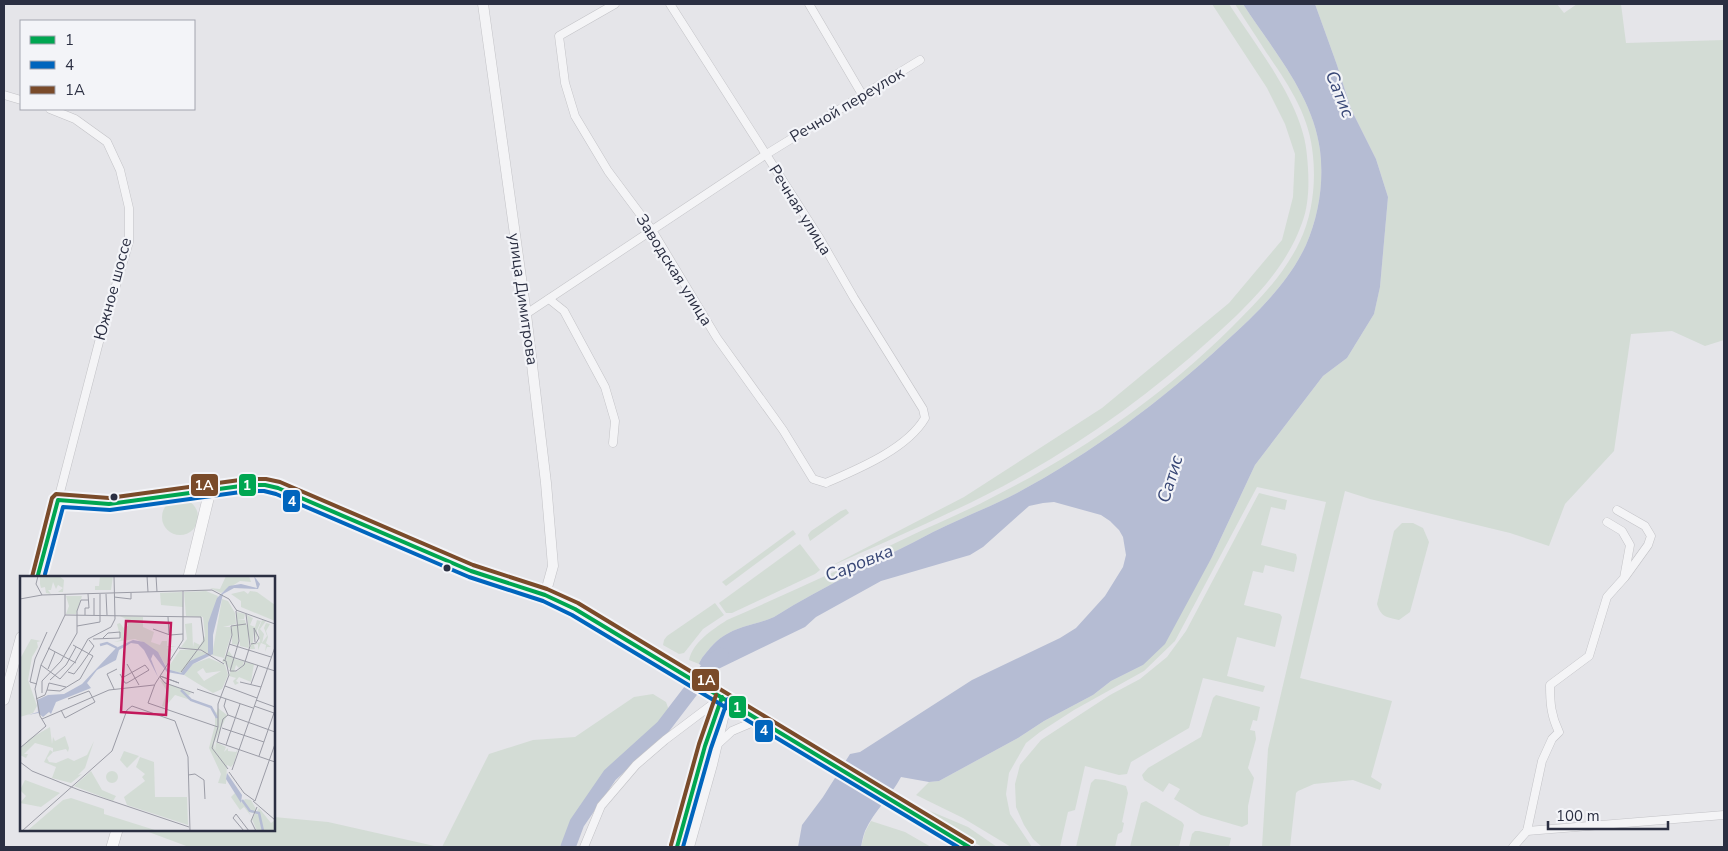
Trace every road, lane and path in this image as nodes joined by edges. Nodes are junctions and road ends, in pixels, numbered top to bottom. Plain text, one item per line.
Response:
1 (482, 4) edge
2 (615, 4) edge
3 (670, 4) edge
4 (809, 4) edge
5 (920, 60) dead end
6 (4, 95) edge
7 (863, 96) junction
8 (20, 100) edge
9 (52, 110) edge
10 (765, 155) junction
11 (652, 230) junction
12 (548, 299) junction
13 (526, 314) junction
14 (613, 443) dead end
15 (826, 483) joint
16 (210, 491) junction
17 (58, 500) junction
18 (1617, 510) dead end
19 (1606, 522) dead end
20 (37, 576) edge
21 (189, 576) edge
22 (1624, 578) junction
23 (546, 595) junction
24 (20, 641) edge
25 (720, 697) junction
26 (4, 700) edge
27 (758, 720) junction
28 (718, 745) junction
29 (1724, 815) edge
30 (117, 831) edge
31 (1527, 831) junction
32 (112, 847) edge
33 (584, 847) edge
34 (677, 847) edge
35 (690, 847) edge
36 (969, 847) edge
37 (1512, 847) edge

1 - 13 street, улица Димитрова
2 - 11 street, Заводская улица
3 - 10 street, Речная улица
4 - 7 street
5 - 7 street, Речной переулок
6 - 8 street
7 - 10 street, Речной переулок
9 - 17 street, Южное шоссе
10 - 11 street, Речной переулок
10 - 15 street, Речная улица
11 - 12 street, Речной переулок
11 - 15 street, Заводская улица
12 - 13 street, Речной переулок
12 - 14 street
13 - 23 street, улица Димитрова
16 - 17 street
16 - 21 main road
16 - 23 main road
17 - 20 street
18 - 22 street
19 - 22 street
22 - 31 street
23 - 25 main road
24 - 26 street
25 - 27 main road
25 - 28 street
25 - 33 street
25 - 34 street
27 - 28 street
27 - 36 main road
28 - 35 street
29 - 31 street
30 - 32 main road
31 - 37 street

